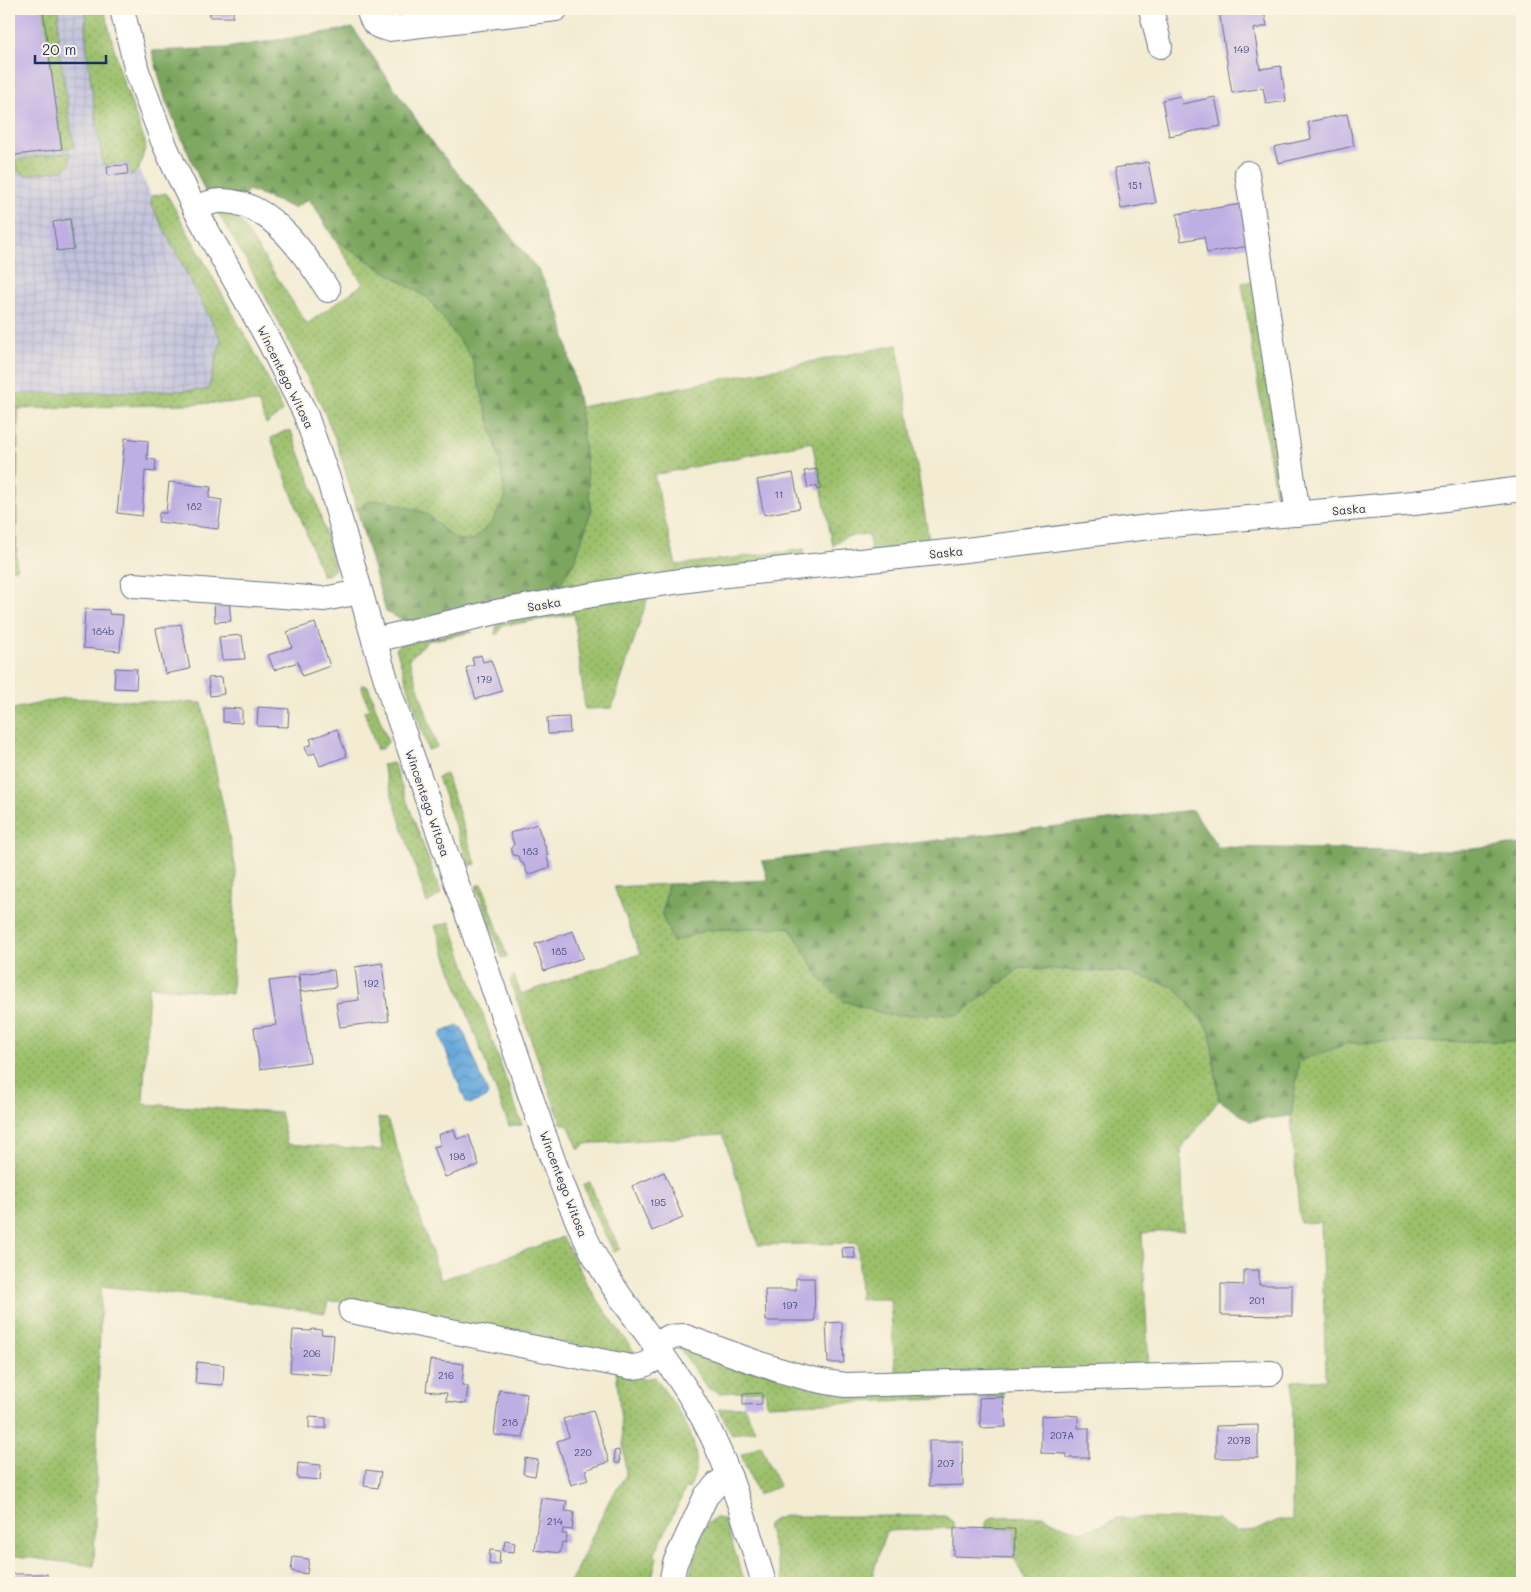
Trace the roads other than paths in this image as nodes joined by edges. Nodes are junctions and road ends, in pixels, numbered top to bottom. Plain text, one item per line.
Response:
1 (122, 9) edge
2 (368, 9) edge
3 (556, 9) edge
4 (1151, 9) edge
5 (1160, 46) dead end
6 (1247, 173) dead end
7 (195, 209) junction
8 (328, 290) dead end
9 (1522, 489) edge
10 (1298, 514) junction
11 (133, 585) dead end
12 (360, 592) junction
13 (374, 640) junction
14 (351, 1311) dead end
15 (658, 1351) junction
16 (1271, 1373) dead end
17 (730, 1477) junction
18 (671, 1583) edge
19 (764, 1583) edge

1 - 7 street, Wincentego Witosa
2 - 3 street
4 - 5 street
6 - 10 street
7 - 8 street
7 - 12 street, Wincentego Witosa
9 - 10 street, Saska
10 - 13 street, Saska
11 - 12 street
12 - 13 street, Wincentego Witosa
13 - 15 street, Wincentego Witosa
14 - 15 street
15 - 16 street
15 - 17 street, Wincentego Witosa
17 - 18 street
17 - 19 street, Wincentego Witosa

